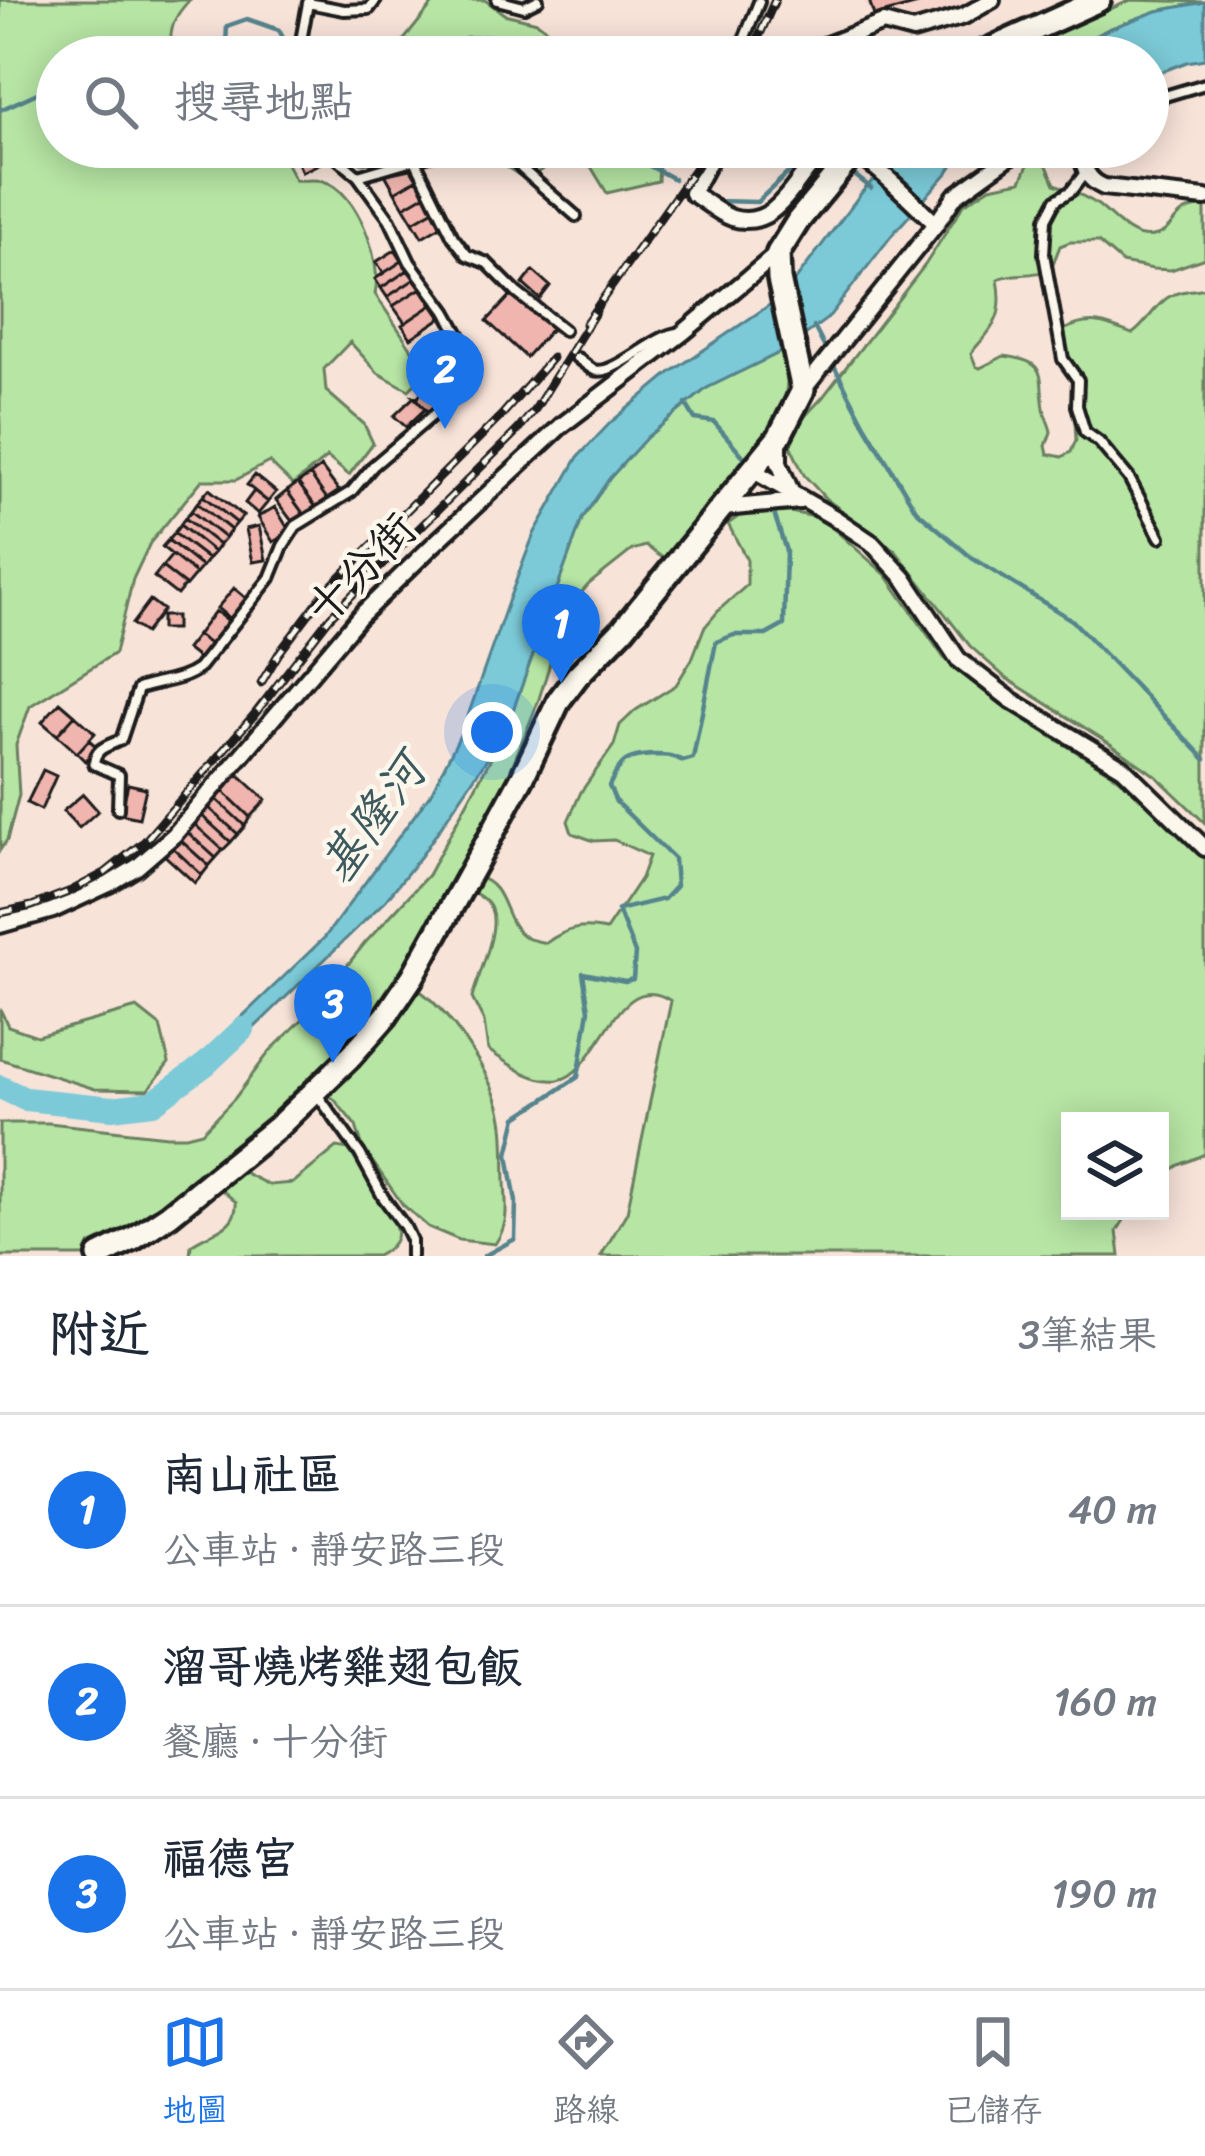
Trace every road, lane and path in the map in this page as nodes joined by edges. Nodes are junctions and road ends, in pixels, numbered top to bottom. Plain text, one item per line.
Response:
1 (376, 0) edge
2 (497, 0) edge
3 (538, 0) edge
4 (992, 0) edge
5 (1099, 0) edge
6 (758, 1) edge
7 (308, 2) edge
8 (302, 36) edge
9 (745, 36) edge
10 (850, 36) edge
11 (1019, 36) edge
12 (1205, 84) edge
13 (1169, 95) edge
14 (349, 168) edge
15 (383, 168) edge
16 (419, 168) edge
17 (521, 168) edge
18 (705, 168) edge
19 (810, 168) edge
20 (841, 168) edge
21 (877, 168) edge
22 (994, 168) edge
23 (1084, 168) edge
24 (1085, 173) junction
25 (358, 176) junction
26 (1205, 198) edge
27 (576, 216) dead end
28 (936, 224) junction
29 (778, 253) junction
30 (564, 330) dead end
31 (684, 332) junction
32 (577, 358) dead end
33 (803, 390) junction
34 (779, 437) junction
35 (754, 471) junction
36 (799, 498) junction
37 (723, 508) junction
38 (1160, 537) dead end
39 (118, 809) dead end
40 (1205, 848) edge
41 (0, 926) edge
42 (315, 1092) junction
43 (99, 1256) edge
44 (411, 1256) edge

1 - 7 lane
2 - 3 lane
4 - 10 street
5 - 11 main road
6 - 9 lane
7 - 8 lane
12 - 13 lane
14 - 25 lane
15 - 25 lane
16 - 30 lane
17 - 27 lane
18 - 19 street
20 - 29 main road
21 - 28 street
22 - 28 street
23 - 24 street
24 - 26 street
24 - 38 lane
25 - 39 lane
28 - 33 street
29 - 31 street, 十分街
29 - 33 main road
31 - 32 lane
31 - 41 street, 十分街
33 - 34 main road
34 - 35 main road
34 - 36 street
35 - 36 street
35 - 37 main road
36 - 37 street
36 - 40 street
37 - 42 main road
42 - 43 main road
42 - 44 lane

